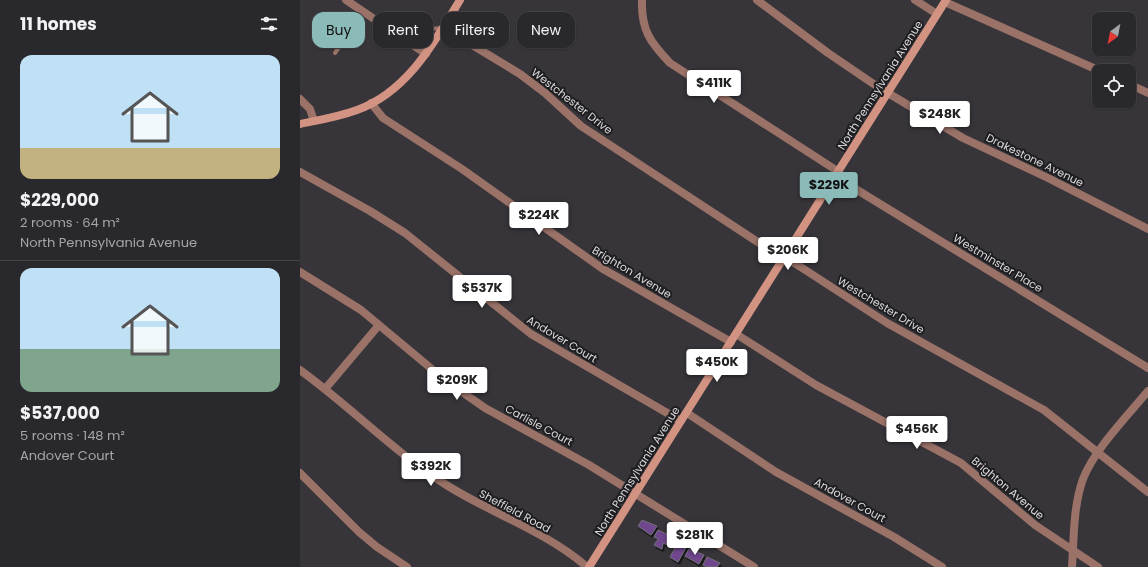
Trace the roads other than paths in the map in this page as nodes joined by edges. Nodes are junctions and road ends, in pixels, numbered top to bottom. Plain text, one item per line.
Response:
1 (346, 0) edge
2 (460, 0) edge
3 (642, 0) edge
4 (757, 0) edge
5 (915, 0) edge
6 (946, 1) edge
7 (363, 12) edge
8 (453, 12) edge
9 (937, 14) junction
10 (441, 32) edge
11 (338, 48) edge
12 (417, 48) edge
13 (477, 48) edge
14 (335, 53) dead end
15 (426, 54) junction
16 (1092, 67) edge
17 (1136, 87) edge
18 (888, 92) junction
19 (1148, 92) edge
20 (300, 99) edge
21 (371, 104) junction
22 (314, 121) junction
23 (300, 124) edge
24 (300, 172) edge
25 (837, 174) junction
26 (1148, 229) edge
27 (784, 258) junction
28 (300, 272) edge
29 (379, 324) junction
30 (736, 334) junction
31 (731, 342) junction
32 (1148, 368) edge
33 (300, 370) edge
34 (325, 389) junction
35 (1148, 390) edge
36 (686, 413) junction
37 (681, 421) junction
38 (1099, 452) junction
39 (300, 472) edge
40 (1148, 492) edge
41 (635, 494) junction
42 (1073, 551) junction
43 (407, 567) edge
44 (588, 567) edge
45 (754, 567) edge
46 (942, 567) edge
47 (1072, 567) edge
48 (1098, 567) edge

1 - 7 street
2 - 8 street
3 - 25 street, Westminster Place
4 - 18 street, Drakestone Avenue
5 - 9 street
6 - 9 street, North Pennsylvania Avenue
6 - 16 street
9 - 18 street, North Pennsylvania Avenue
10 - 15 street
11 - 14 lane
12 - 15 street
13 - 27 street, Westchester Drive
15 - 21 street
17 - 19 street
18 - 25 street, North Pennsylvania Avenue
18 - 26 street, Drakestone Avenue
20 - 22 street
21 - 22 street
21 - 31 street, Brighton Avenue
22 - 23 street
24 - 37 street, Andover Court
25 - 27 street, North Pennsylvania Avenue
25 - 32 street, Westminster Place
27 - 30 street, North Pennsylvania Avenue
27 - 38 street, Westchester Drive
28 - 29 street, Carlisle Court
29 - 34 street
29 - 41 street, Carlisle Court
30 - 31 street, North Pennsylvania Avenue
30 - 42 street, Brighton Avenue
31 - 36 street, North Pennsylvania Avenue
33 - 34 street, Sheffield Road
34 - 44 street, Sheffield Road
35 - 38 street
36 - 37 street, North Pennsylvania Avenue
36 - 46 street, Andover Court
37 - 41 street, North Pennsylvania Avenue
38 - 40 street, Westchester Drive
38 - 42 street
39 - 43 street
41 - 44 street, North Pennsylvania Avenue
41 - 45 street, Carlisle Court
42 - 47 street
42 - 48 street, Brighton Avenue

